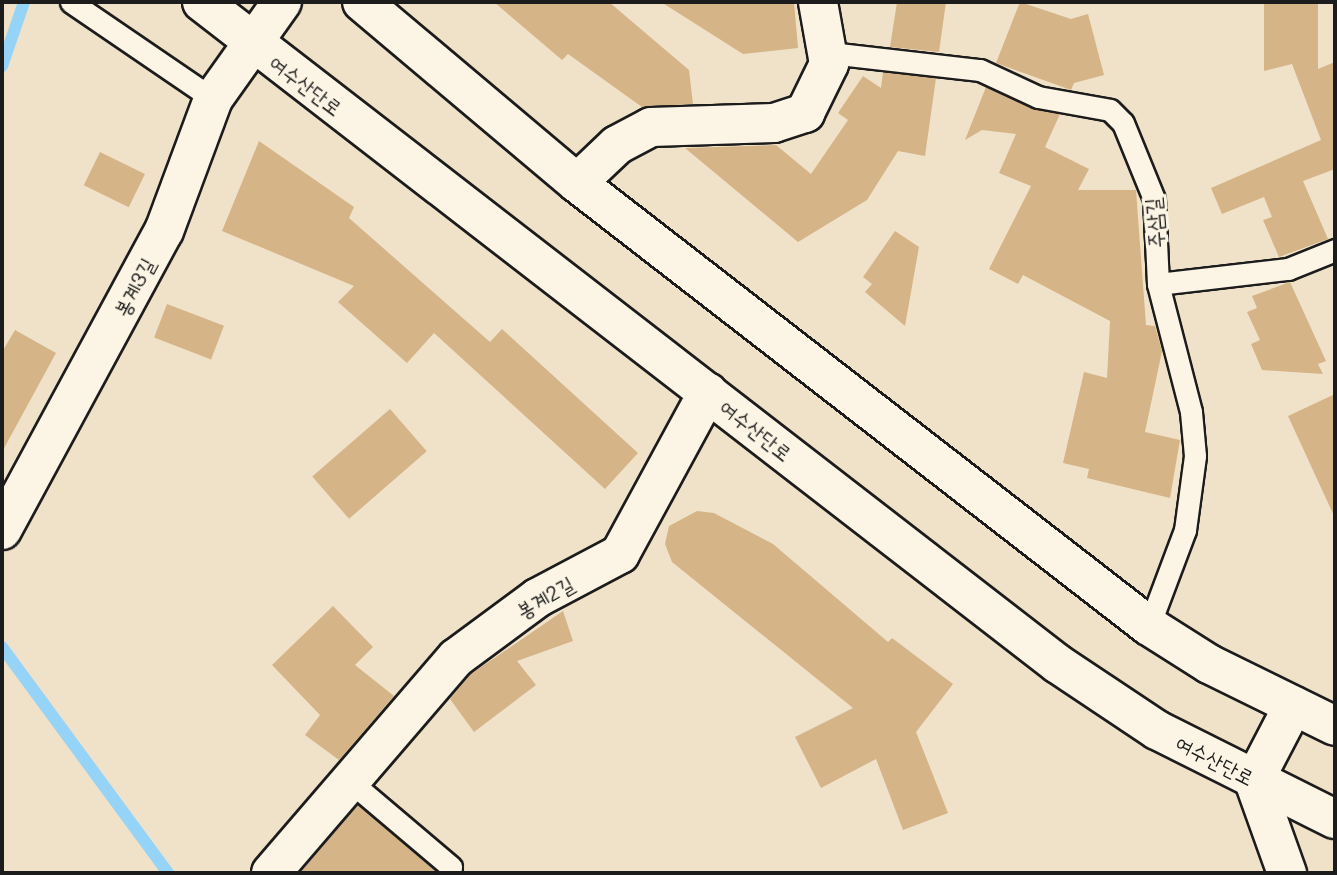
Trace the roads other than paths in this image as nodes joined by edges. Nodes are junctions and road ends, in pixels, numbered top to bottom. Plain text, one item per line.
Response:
1 (71, 2) edge
2 (202, 2) edge
3 (282, 2) edge
4 (362, 2) edge
5 (818, 2) edge
6 (251, 42) junction
7 (830, 53) junction
8 (214, 99) junction
9 (576, 183) junction
10 (1335, 250) edge
11 (1158, 284) junction
12 (708, 392) junction
13 (3, 528) edge
14 (1149, 626) junction
15 (1293, 706) junction
16 (1335, 726) edge
17 (1254, 781) junction
18 (352, 783) junction
19 (1335, 819) edge
20 (451, 867) dead end
21 (271, 873) edge
22 (1287, 873) edge

1 - 8 lane
2 - 6 street, 여수산단로
3 - 6 street, 봉계3길
4 - 9 street
5 - 7 street
6 - 8 street, 봉계3길
6 - 12 street, 여수산단로
7 - 9 street
7 - 11 lane, 주삼길
8 - 13 street, 봉계3길
9 - 14 street
10 - 11 lane
11 - 14 lane, 주삼길
12 - 17 street, 여수산단로
12 - 18 street, 봉계2길
14 - 15 street
15 - 16 street
15 - 17 street
17 - 19 street, 여수산단로
17 - 22 street
18 - 20 lane
18 - 21 street, 봉계2길

